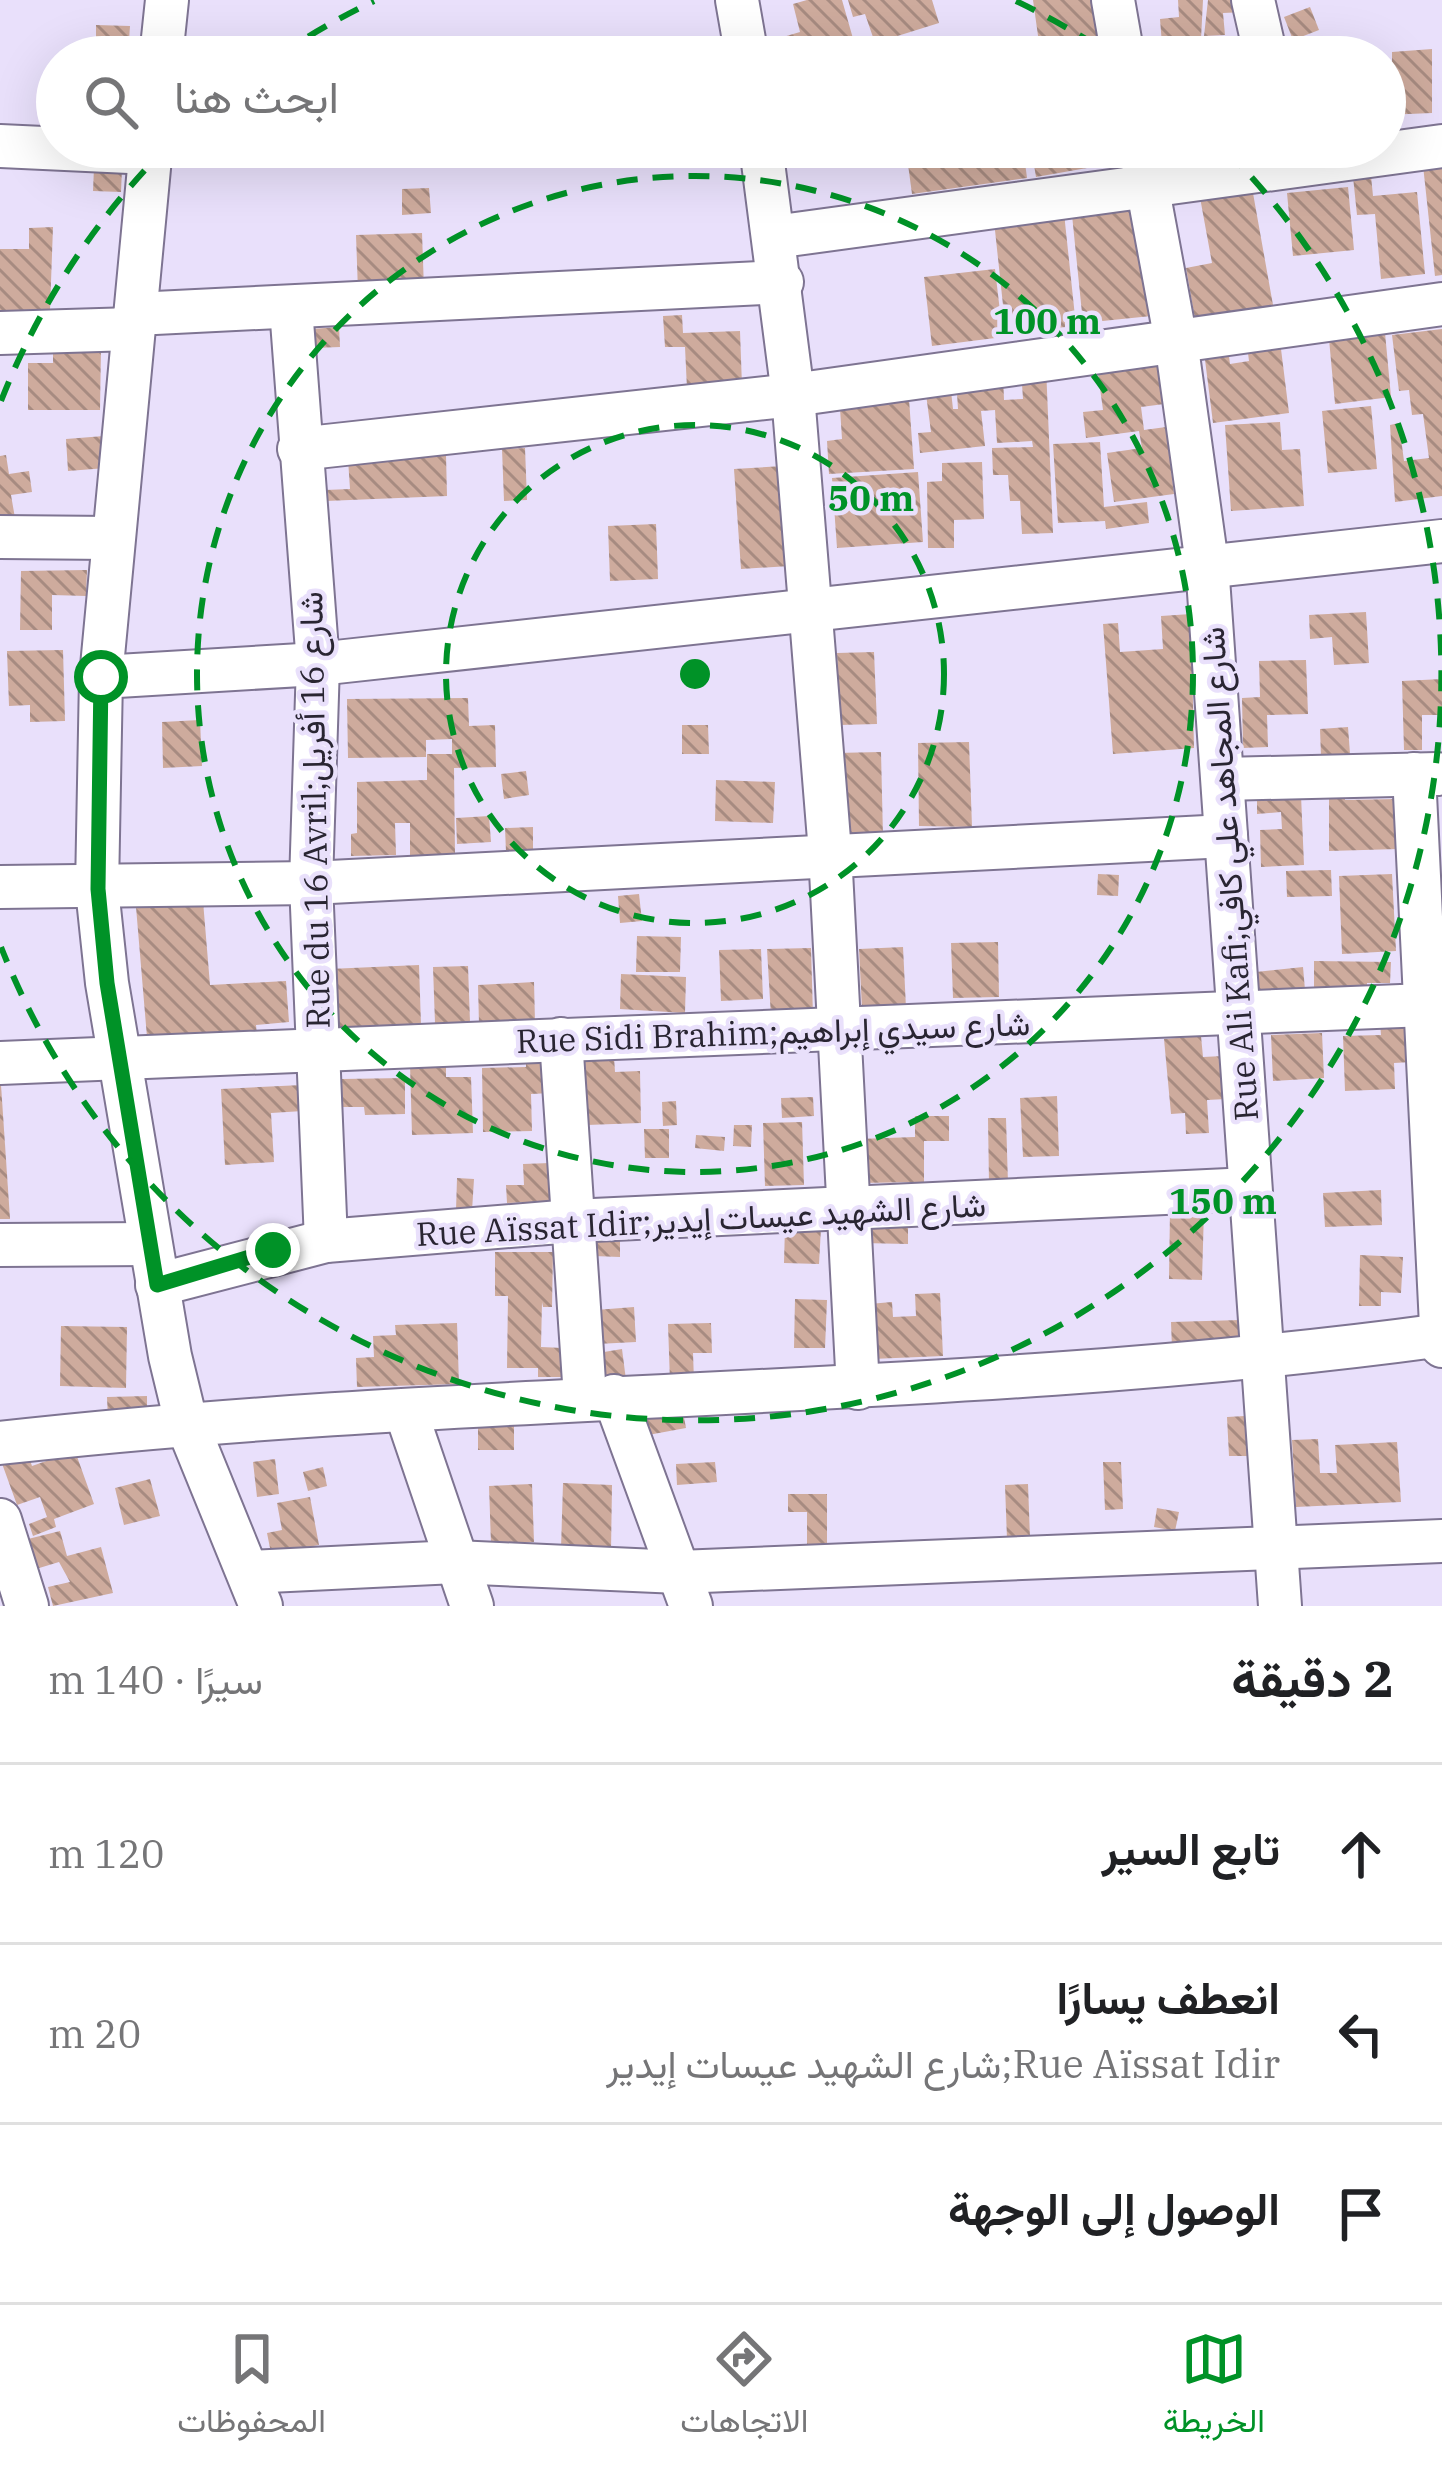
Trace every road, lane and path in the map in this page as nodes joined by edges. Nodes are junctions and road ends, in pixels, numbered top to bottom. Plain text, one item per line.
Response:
1 (166, 0) edge
2 (1113, 0) edge
3 (1253, 0) edge
4 (742, 1) edge
5 (162, 36) edge
6 (745, 36) edge
7 (1120, 36) edge
8 (1261, 36) edge
9 (0, 146) edge
10 (1442, 146) edge
11 (36, 147) edge
12 (1406, 149) edge
13 (149, 168) edge
14 (764, 168) edge
15 (1139, 168) edge
16 (1144, 168) edge
17 (774, 238) junction
18 (782, 282) junction
19 (1442, 304) edge
20 (291, 308) junction
21 (134, 321) junction
22 (0, 333) edge
23 (1176, 341) junction
24 (793, 395) junction
25 (299, 449) junction
26 (0, 537) edge
27 (112, 538) junction
28 (1442, 541) edge
29 (1207, 564) junction
30 (811, 609) junction
31 (318, 664) junction
32 (101, 677) junction
33 (1428, 774) edge
34 (1222, 779) junction
35 (1226, 836) junction
36 (830, 852) junction
37 (311, 883) junction
38 (0, 887) edge
39 (98, 889) junction
40 (1426, 1005) junction
41 (1238, 1014) junction
42 (842, 1028) junction
43 (561, 1039) junction
44 (318, 1054) junction
45 (120, 1062) junction
46 (0, 1063) edge
47 (1250, 1189) junction
48 (846, 1210) junction
49 (572, 1221) junction
50 (326, 1240) junction
51 (0, 1245) edge
52 (153, 1265) junction
53 (1442, 1336) edge
54 (1442, 1346) edge
55 (1262, 1360) junction
56 (858, 1388) junction
57 (599, 1397) junction
58 (406, 1412) junction
59 (186, 1422) junction
60 (0, 1443) edge
61 (0, 1520) edge
62 (1442, 1541) edge
63 (1275, 1547) junction
64 (455, 1562) junction
65 (255, 1589) edge
66 (685, 1589) edge
67 (26, 1606) edge
68 (472, 1606) edge
69 (1280, 1606) edge

1 - 5 street
2 - 7 street
3 - 8 street
4 - 6 street
9 - 11 street
10 - 12 street
13 - 21 street
14 - 17 street
15 - 17 street
16 - 23 street, Rue Ali Kafi;شارع المجاهد علي كافي
17 - 18 street
18 - 20 street
18 - 24 street
19 - 23 street
20 - 21 street
20 - 25 street, Rue du 16 Avril;شارع 16 أفريل
21 - 22 street
21 - 27 street
23 - 24 street
23 - 29 street, Rue Ali Kafi;شارع المجاهد علي كافي
24 - 25 street
24 - 30 street
25 - 31 street, Rue du 16 Avril;شارع 16 أفريل
26 - 27 street
27 - 32 street
28 - 29 street
29 - 30 street
29 - 34 street, Rue Ali Kafi;شارع المجاهد علي كافي
30 - 31 street
30 - 36 street
31 - 32 street
31 - 37 street, Rue du 16 Avril;شارع 16 أفريل
32 - 39 street
33 - 34 street
33 - 40 street
34 - 35 street, Rue Ali Kafi;شارع المجاهد علي كافي
35 - 36 street
35 - 41 street, Rue Ali Kafi;شارع المجاهد علي كافي
36 - 37 street
36 - 42 street
37 - 39 street
37 - 44 street, Rue du 16 Avril;شارع 16 أفريل
38 - 39 street
39 - 45 street
40 - 41 street, Rue Sidi Brahim;شارع سيدي إبراهيم
40 - 53 street
41 - 42 street, Rue Sidi Brahim;شارع سيدي إبراهيم
41 - 47 street, Rue Ali Kafi;شارع المجاهد علي كافي
42 - 43 street, Rue Sidi Brahim;شارع سيدي إبراهيم
42 - 48 street
43 - 44 street, Rue Sidi Brahim;شارع سيدي إبراهيم
43 - 49 street
44 - 45 street, Rue Sidi Brahim;شارع سيدي إبراهيم
44 - 50 street, Rue du 16 Avril;شارع 16 أفريل
45 - 46 street, Rue Sidi Brahim;شارع سيدي إبراهيم
45 - 52 street
47 - 48 street, Rue Aïssat Idir;شارع الشهيد عيسات إيدير
47 - 55 street, Rue Ali Kafi;شارع المجاهد علي كافي
48 - 49 street, Rue Aïssat Idir;شارع الشهيد عيسات إيدير
48 - 56 street
49 - 50 street, Rue Aïssat Idir;شارع الشهيد عيسات إيدير
49 - 57 street
50 - 52 street, Rue Aïssat Idir;شارع الشهيد عيسات إيدير
51 - 52 street, Rue Aïssat Idir;شارع الشهيد عيسات إيدير
52 - 59 street
53 - 54 street
53 - 55 street
55 - 56 street
55 - 63 street, Rue Ali Kafi;شارع المجاهد علي كافي
56 - 57 street
57 - 58 street
57 - 66 street
58 - 59 street
58 - 64 street
59 - 60 street
59 - 65 street
61 - 67 street
62 - 63 street
63 - 66 street
63 - 69 street, Rue Ali Kafi;شارع المجاهد علي كافي
64 - 65 street
64 - 66 street
64 - 68 street

